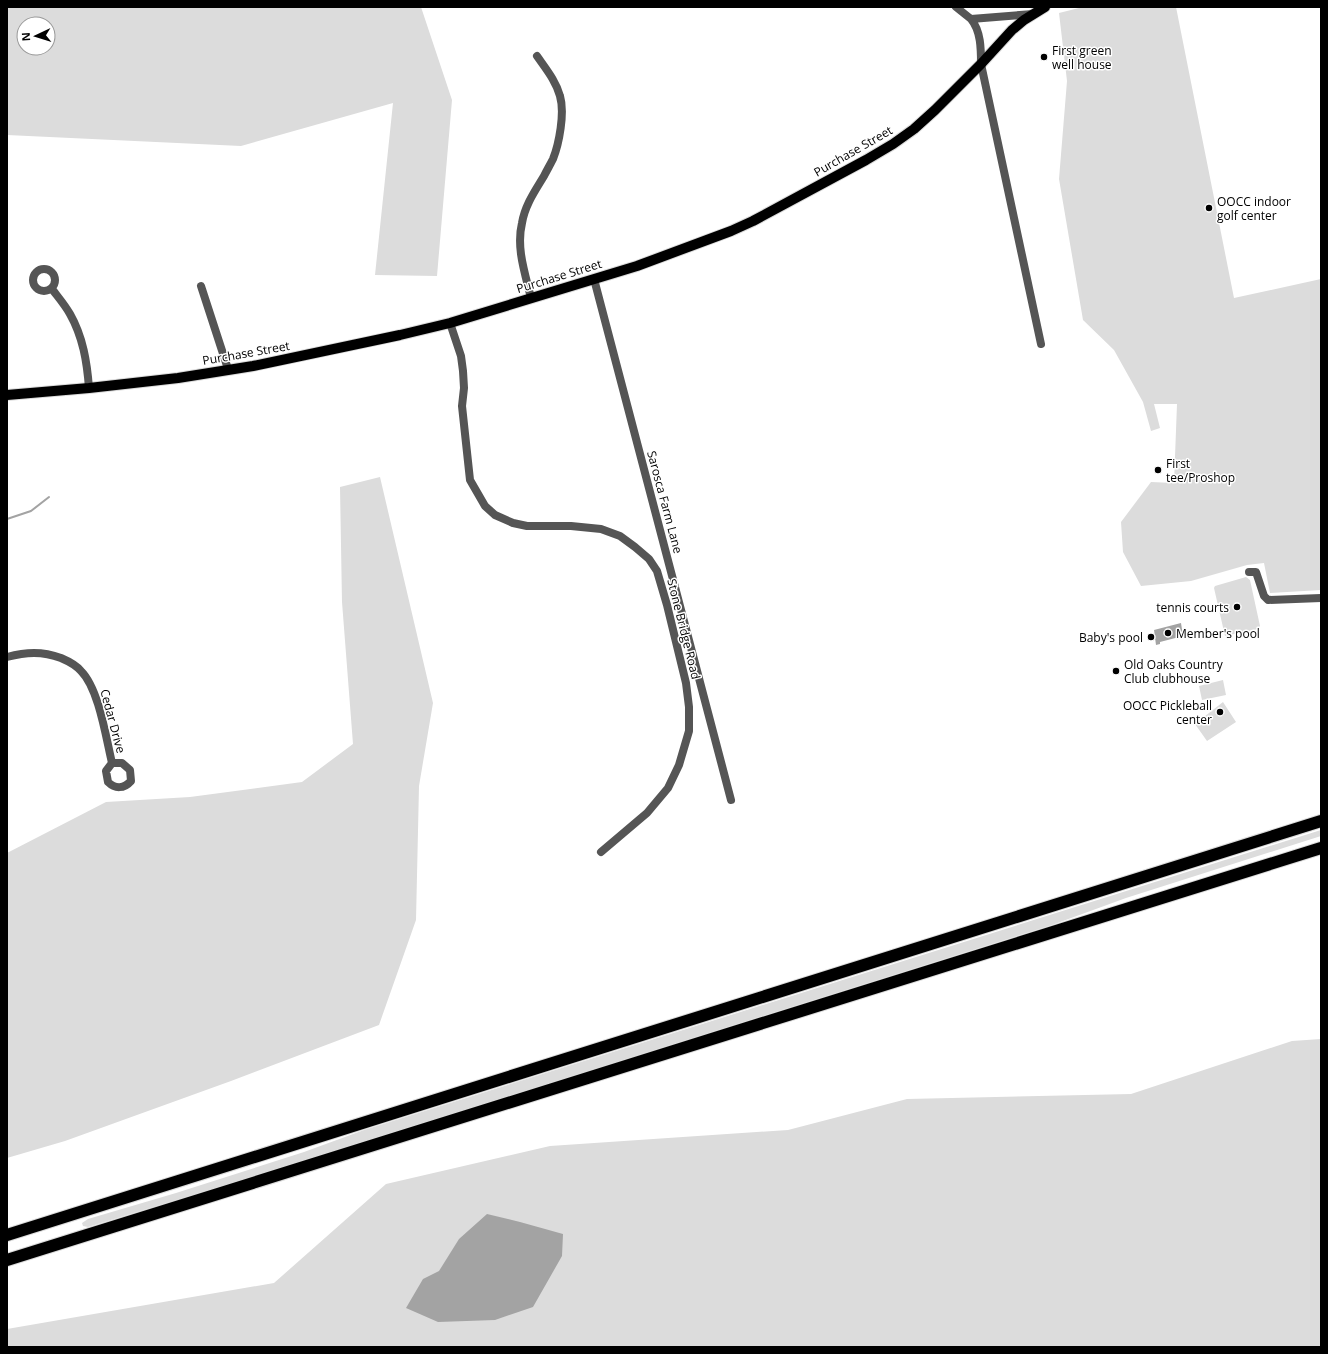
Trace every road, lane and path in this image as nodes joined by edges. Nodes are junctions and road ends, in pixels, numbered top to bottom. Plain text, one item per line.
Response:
1 (956, 7) edge
2 (1045, 7) edge
3 (1033, 14) junction
4 (970, 19) junction
5 (537, 56) dead end
6 (981, 64) junction
7 (594, 279) junction
8 (201, 286) dead end
9 (52, 289) dead end
10 (531, 298) junction
11 (450, 323) junction
12 (1041, 344) dead end
13 (228, 369) junction
14 (89, 388) junction
15 (7, 395) edge
16 (1250, 572) dead end
17 (1321, 598) edge
18 (7, 657) edge
19 (112, 763) dead end
20 (731, 800) dead end
21 (1321, 821) edge
22 (1321, 848) edge
23 (601, 852) dead end
24 (7, 1235) edge
25 (7, 1260) edge

1 - 4 street
2 - 3 main road, Purchase Street
3 - 4 street
3 - 6 main road, Purchase Street
4 - 6 street
5 - 10 street
6 - 7 main road, Purchase Street
6 - 12 street
7 - 10 main road, Purchase Street
7 - 20 street, Sarosca Farm Lane
8 - 13 street
9 - 14 street
10 - 11 main road, Purchase Street
11 - 13 main road, Purchase Street
11 - 23 street, Stone Bridge Road
13 - 14 main road, Purchase Street
14 - 15 main road, Purchase Street
16 - 17 street
18 - 19 street, Cedar Drive
21 - 24 highway
22 - 25 highway

